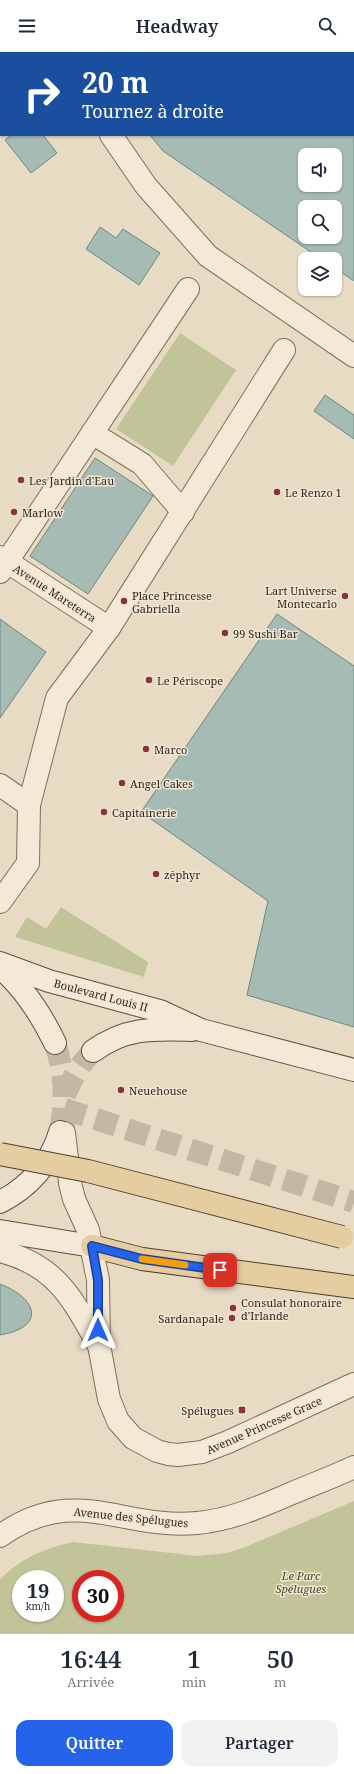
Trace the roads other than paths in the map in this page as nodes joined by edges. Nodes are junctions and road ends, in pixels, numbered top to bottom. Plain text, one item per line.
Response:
1 (112, 136) edge
2 (188, 288) dead end
3 (284, 350) dead end
4 (354, 356) edge
5 (92, 433) junction
6 (183, 512) junction
7 (2, 564) edge
8 (109, 628) junction
9 (0, 785) edge
10 (29, 804) junction
11 (0, 902) edge
12 (0, 963) edge
13 (0, 967) edge
14 (201, 1030) junction
15 (55, 1043) tunnel mouth
16 (93, 1051) tunnel mouth
17 (354, 1070) edge
18 (0, 1154) edge
19 (0, 1202) edge
20 (0, 1231) edge
21 (342, 1237) dead end
22 (92, 1246) junction
23 (0, 1251) edge
24 (354, 1287) edge
25 (99, 1345) junction
26 (354, 1384) edge
27 (354, 1467) edge
28 (0, 1536) edge

1 - 4 street
2 - 5 street
3 - 6 street
5 - 6 street
5 - 7 street
6 - 8 street
7 - 8 street, Avenue Mareterra
8 - 10 street
9 - 10 street
10 - 11 street
12 - 14 street, Boulevard Louis II
13 - 15 street
14 - 16 street, Boulevard Louis II
14 - 17 street, Boulevard Louis II
18 - 21 main road, bridge
19 - 22 street, Avenue Princesse Grace
20 - 22 street
22 - 24 main road
22 - 25 street, Avenue Princesse Grace
23 - 25 street
25 - 26 street, Avenue Princesse Grace
27 - 28 street, Avenue des Spélugues

